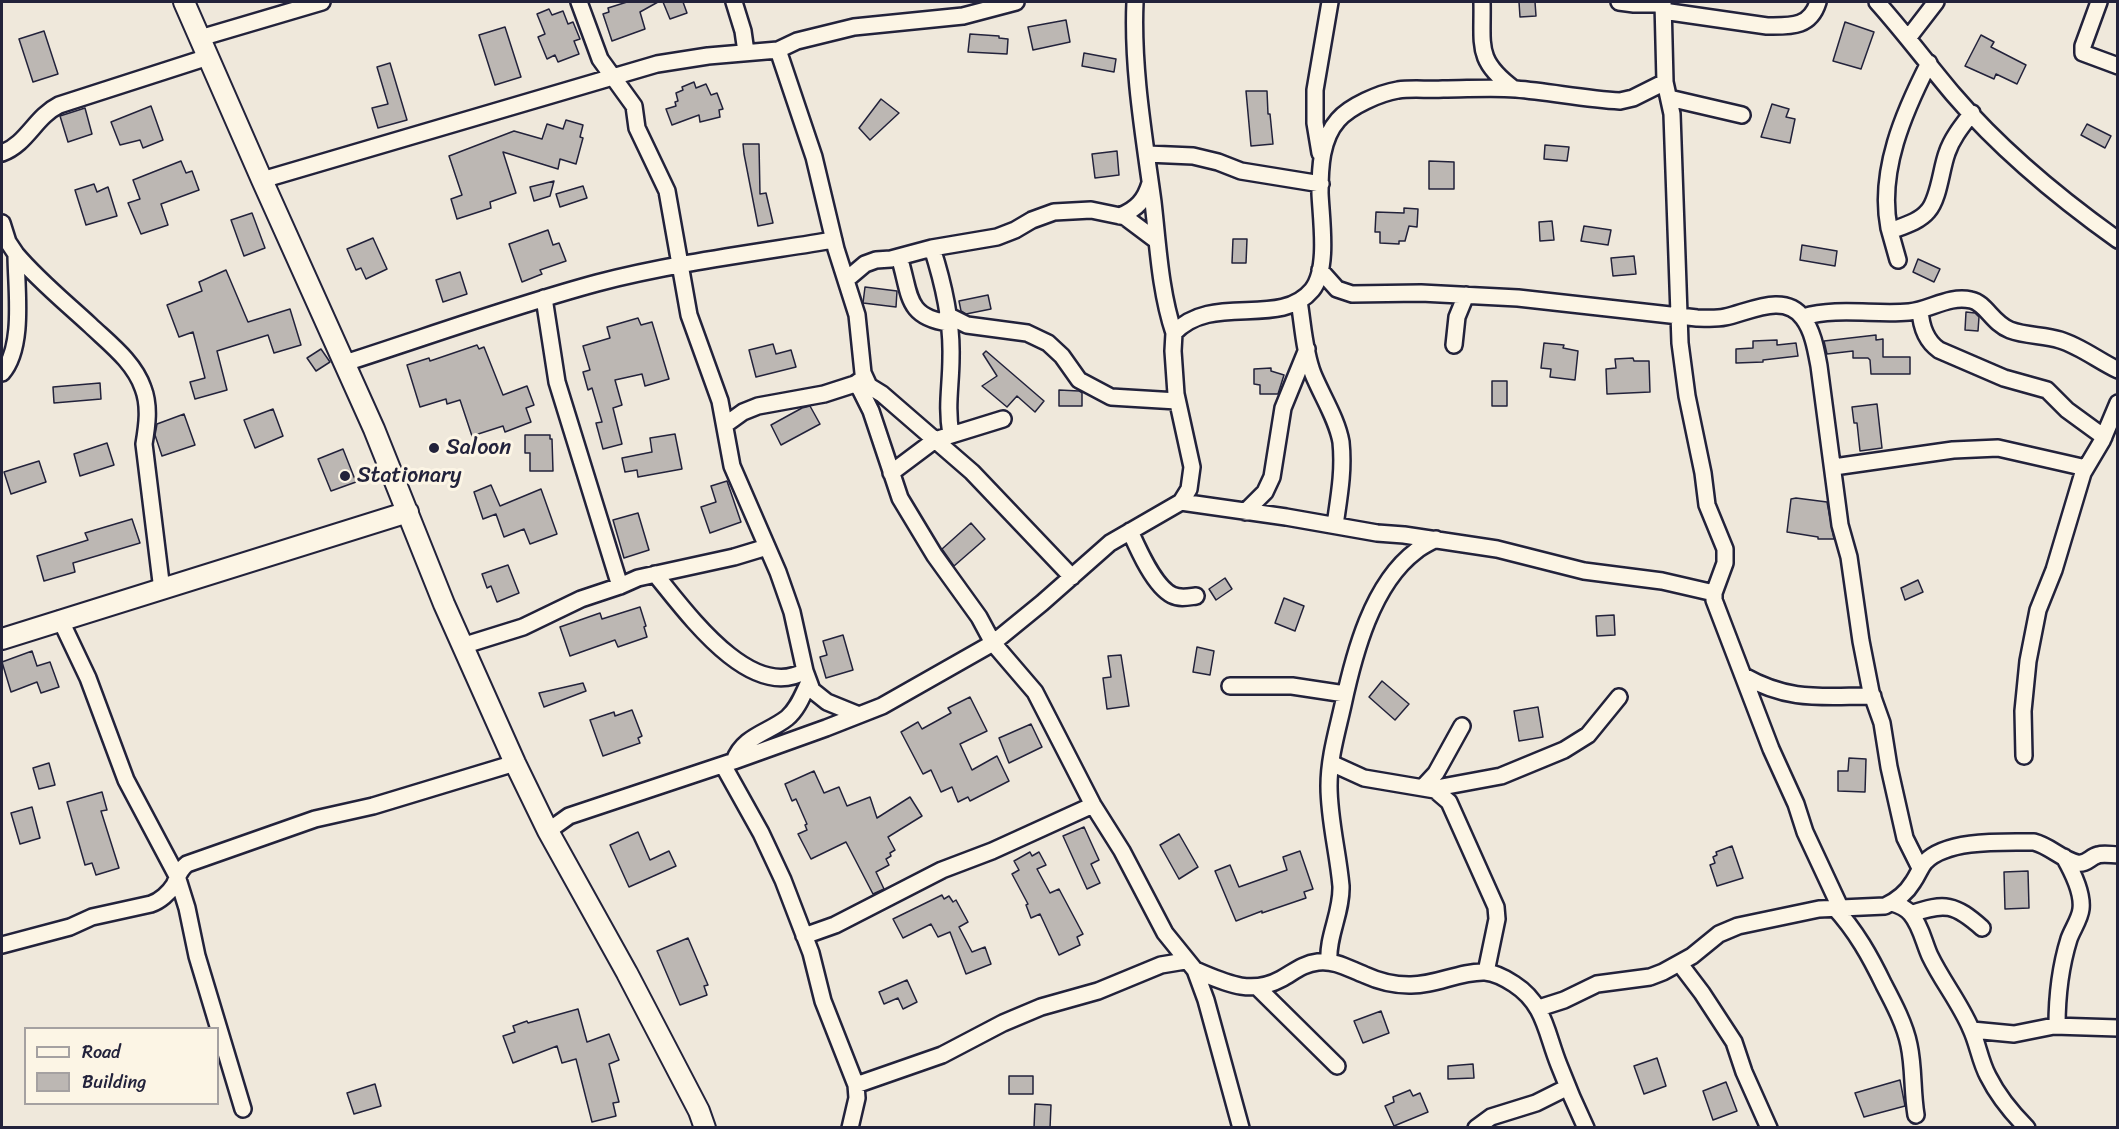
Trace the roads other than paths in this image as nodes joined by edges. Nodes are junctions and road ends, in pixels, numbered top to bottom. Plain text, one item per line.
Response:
1 (184, 2) edge
2 (322, 2) edge
3 (579, 2) edge
4 (734, 2) edge
5 (1016, 2) edge
6 (1135, 2) edge
7 (1330, 2) edge
8 (1482, 2) edge
9 (1619, 2) edge
10 (1818, 2) edge
11 (1877, 2) edge
12 (1936, 2) edge
13 (2099, 2) edge
14 (1663, 6) edge
15 (200, 38) junction
16 (1909, 38) junction
17 (778, 50) junction
18 (746, 52) junction
19 (208, 57) junction
20 (1929, 63) junction
21 (2118, 66) edge
22 (611, 77) junction
23 (1665, 82) junction
24 (1514, 89) junction
25 (1669, 98) junction
26 (1972, 113) junction
27 (1742, 115) dead end
28 (2, 153) edge
29 (1146, 154) junction
30 (1322, 165) junction
31 (262, 180) junction
32 (1150, 183) junction
33 (1320, 184) junction
34 (1120, 216) junction
35 (2, 223) edge
36 (1890, 231) junction
37 (2118, 240) edge
38 (1157, 241) junction
39 (835, 244) junction
40 (932, 248) junction
41 (16, 254) junction
42 (899, 257) junction
43 (1898, 260) dead end
44 (865, 264) junction
45 (679, 265) junction
46 (1320, 270) junction
47 (846, 280) junction
48 (1466, 295) junction
49 (544, 298) junction
50 (1299, 301) junction
51 (1920, 310) junction
52 (1678, 315) junction
53 (1803, 316) junction
54 (948, 319) junction
55 (1174, 333) junction
56 (1454, 345) dead end
57 (1307, 349) junction
58 (345, 363) junction
59 (2118, 369) edge
60 (2, 373) edge
61 (859, 380) junction
62 (1177, 401) junction
63 (2118, 403) edge
64 (1003, 419) dead end
65 (725, 425) junction
66 (951, 435) junction
67 (2104, 437) junction
68 (935, 440) junction
69 (1834, 467) junction
70 (2086, 468) junction
71 (891, 473) junction
72 (1181, 502) junction
73 (408, 512) junction
74 (1245, 512) junction
75 (1335, 525) junction
76 (1130, 531) junction
77 (1436, 539) junction
78 (767, 547) junction
79 (655, 574) junction
80 (1072, 577) junction
81 (620, 586) junction
82 (162, 590) junction
83 (1714, 593) junction
84 (1196, 596) dead end
85 (60, 619) junction
86 (2, 639) edge
87 (993, 643) junction
88 (462, 646) junction
89 (1744, 676) junction
90 (807, 677) junction
91 (1230, 686) dead end
92 (1345, 694) junction
93 (1873, 696) junction
94 (1619, 697) dead end
95 (859, 715) junction
96 (1462, 726) dead end
97 (2024, 756) dead end
98 (728, 763) junction
99 (1331, 763) junction
100 (515, 764) junction
101 (1427, 788) junction
102 (1093, 804) junction
103 (548, 831) junction
104 (2118, 855) edge
105 (2064, 857) junction
106 (1920, 868) junction
107 (177, 876) junction
108 (1892, 903) junction
109 (1837, 907) junction
110 (1911, 914) junction
111 (1982, 928) dead end
112 (804, 936) junction
113 (2, 945) edge
114 (1329, 962) junction
115 (1680, 964) junction
116 (1190, 966) junction
117 (1486, 972) junction
118 (1257, 987) junction
119 (1539, 1008) junction
120 (2057, 1026) junction
121 (218, 1027) edge
122 (2118, 1028) edge
123 (219, 1029) edge
124 (1972, 1030) junction
125 (1337, 1066) dead end
126 (856, 1085) junction
127 (1568, 1087) junction
128 (243, 1109) dead end
129 (1916, 1115) dead end
130 (705, 1128) edge
131 (850, 1128) edge
132 (1241, 1128) edge
133 (1476, 1128) edge
134 (1586, 1128) edge
135 (1769, 1128) edge
136 (2027, 1128) edge

1 - 15 street
2 - 15 street
3 - 22 street
4 - 18 street
5 - 17 street
6 - 29 street
7 - 30 street
8 - 24 street
9 - 14 street
10 - 14 street
11 - 16 street
12 - 16 street
13 - 21 street
14 - 23 street
15 - 19 street
16 - 20 street
17 - 18 street
17 - 39 street
18 - 22 street
19 - 28 street
19 - 31 street
20 - 26 street
20 - 36 street
22 - 31 street
22 - 45 street
23 - 24 street
23 - 25 street
24 - 30 street
25 - 27 street
25 - 52 street
26 - 36 street
26 - 37 street
29 - 32 street
29 - 33 street
30 - 33 street
31 - 58 street
32 - 34 street
32 - 38 street
33 - 46 street
34 - 38 street
34 - 40 street
35 - 41 street
36 - 43 street
38 - 55 street
39 - 44 street
39 - 45 street
39 - 47 street
40 - 42 street
40 - 54 street
41 - 60 street
41 - 82 street
42 - 44 street
42 - 54 street
44 - 47 street
45 - 49 street
45 - 65 street
46 - 48 street
46 - 50 street
47 - 61 street
48 - 52 street
48 - 56 street
49 - 58 street
49 - 81 street
50 - 55 street
50 - 57 street
51 - 53 street
51 - 59 street
51 - 67 street
52 - 53 street
52 - 83 street
53 - 69 street
54 - 62 street
54 - 66 street
55 - 62 street
57 - 74 street
57 - 75 street
58 - 73 street
61 - 65 street
61 - 68 street
61 - 71 street
62 - 72 street
63 - 67 street
64 - 66 street
65 - 78 street
66 - 68 street
67 - 70 street
68 - 71 street
68 - 80 street
69 - 70 street
69 - 93 street
70 - 97 street
71 - 87 street
72 - 74 street
72 - 76 street
73 - 82 street
73 - 88 street
74 - 75 street
75 - 77 street
76 - 80 street
76 - 84 street
77 - 83 street
77 - 92 street
78 - 79 street
78 - 90 street
79 - 81 street
79 - 90 street
80 - 87 street
81 - 88 street
82 - 85 street
83 - 89 street
85 - 86 street
85 - 107 street
87 - 95 street
87 - 102 street
88 - 100 street
89 - 93 street
89 - 109 street
90 - 95 street
90 - 98 street
91 - 92 street
92 - 99 street
93 - 106 street
94 - 101 street
95 - 98 street
96 - 101 street
98 - 103 street
98 - 112 street
99 - 101 street
99 - 114 street
100 - 103 street
100 - 107 street
101 - 117 street
102 - 112 street
102 - 116 street
103 - 130 street
104 - 105 street
105 - 106 street
105 - 120 street
106 - 108 street
107 - 113 street
107 - 121 street
108 - 109 street
108 - 110 street
109 - 115 street
109 - 129 street
110 - 111 street
110 - 124 street
112 - 126 street
114 - 117 street
114 - 118 street
115 - 119 street
115 - 135 street
116 - 118 street
116 - 126 street
116 - 132 street
117 - 119 street
118 - 125 street
119 - 127 street
120 - 122 street
120 - 124 street
123 - 128 street
124 - 136 street
126 - 131 street
127 - 133 street
127 - 134 street

